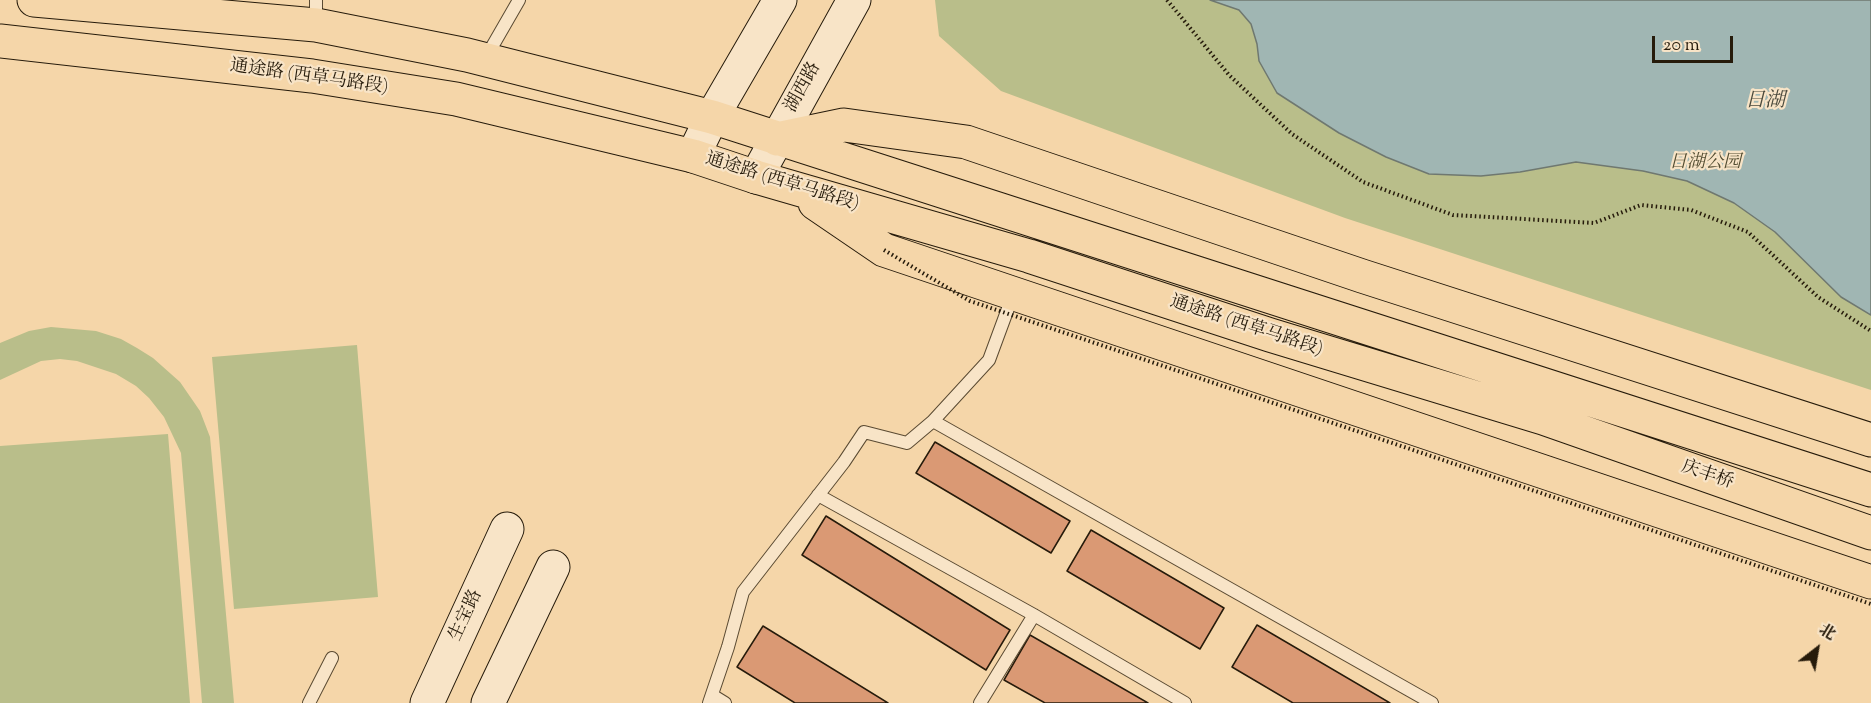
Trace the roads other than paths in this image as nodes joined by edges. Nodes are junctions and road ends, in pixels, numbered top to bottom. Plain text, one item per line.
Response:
1 (34, 0) edge
2 (519, 0) edge
3 (780, 0) edge
4 (854, 0) edge
5 (316, 12) edge
6 (0, 41) edge
7 (484, 60) junction
8 (712, 117) junction
9 (776, 139) junction
10 (693, 156) junction
11 (756, 177) junction
12 (792, 187) junction
13 (1013, 294) junction
14 (1545, 385) joint
15 (1544, 418) joint
16 (933, 421) junction
17 (1871, 440) edge
18 (1871, 490) edge
19 (818, 495) junction
20 (507, 530) dead end
21 (1871, 533) edge
22 (554, 567) dead end
23 (1871, 582) edge
24 (1034, 615) junction
25 (332, 658) dead end
26 (711, 699) edge
27 (309, 703) edge
28 (427, 703) edge
29 (488, 703) edge
30 (725, 703) edge
31 (980, 703) edge
32 (1185, 703) edge
33 (1432, 703) edge

1 - 5 main road, 通途路 (西草马路段)
2 - 7 lane
3 - 8 main road
4 - 9 main road, 湖西路
5 - 7 main road, 通途路 (西草马路段)
6 - 10 main road, 通途路 (西草马路段)
7 - 8 main road, 通途路 (西草马路段)
8 - 9 main road, 通途路 (西草马路段)
8 - 10 main road
9 - 11 main road, 湖西路
9 - 14 main road, 通途路 (西草马路段)
9 - 17 main road
10 - 11 main road, 通途路 (西草马路段)
11 - 12 main road, 通途路 (西草马路段)
12 - 13 main road
12 - 15 main road, 通途路 (西草马路段)
13 - 16 lane
13 - 23 main road
14 - 18 main road, 庆丰桥
15 - 21 main road, 庆丰桥
16 - 19 lane
16 - 33 lane
19 - 24 lane
19 - 26 lane
20 - 28 main road, 生宝路
22 - 29 main road
24 - 31 lane
24 - 32 lane
25 - 27 lane
26 - 30 lane

